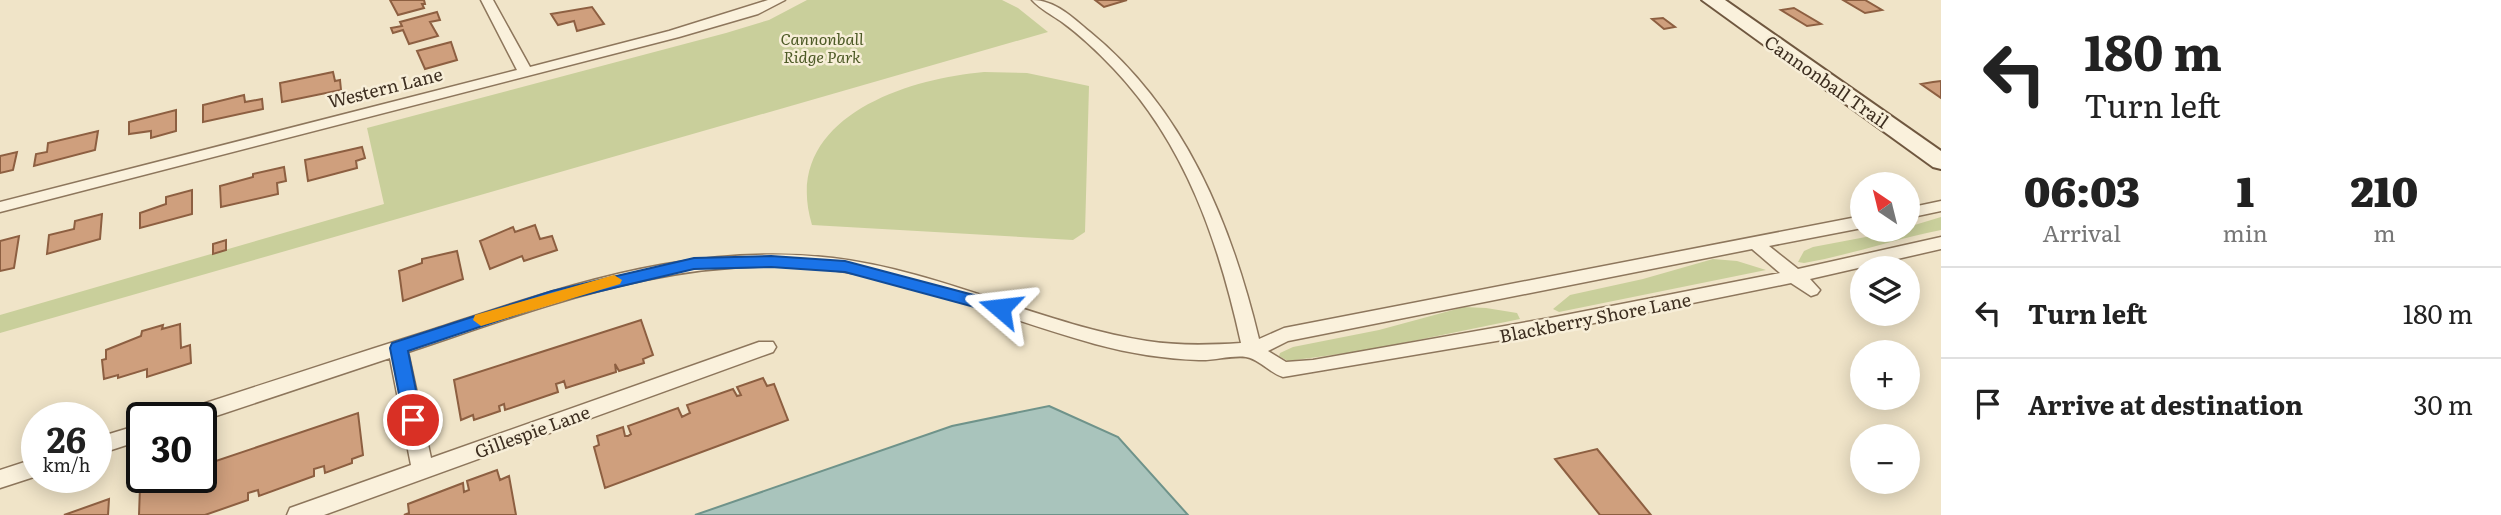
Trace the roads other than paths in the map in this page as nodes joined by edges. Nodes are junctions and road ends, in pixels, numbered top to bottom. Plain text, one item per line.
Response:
1 (486, 0) edge
2 (779, 0) edge
3 (1038, 0) edge
4 (1712, 0) edge
5 (525, 71) junction
6 (1941, 162) edge
7 (0, 206) edge
8 (1941, 206) edge
9 (1920, 210) edge
10 (1850, 224) edge
11 (1755, 243) junction
12 (1941, 243) edge
13 (1803, 284) junction
14 (765, 347) dead end
15 (398, 348) junction
16 (1252, 350) junction
17 (217, 407) edge
18 (423, 470) junction
19 (21, 472) edge
20 (0, 479) edge
21 (298, 515) edge

1 - 5 street
2 - 5 street, Western Lane
3 - 16 street
4 - 6 main road, Cannonball Trail
5 - 7 street, Western Lane
8 - 9 street
10 - 11 street
11 - 13 street
11 - 16 street
12 - 13 street, Blackberry Shore Lane
13 - 16 street, Blackberry Shore Lane
14 - 18 street, Gillespie Lane
15 - 16 street
15 - 17 street
15 - 18 street
18 - 21 street, Gillespie Lane
19 - 20 street

